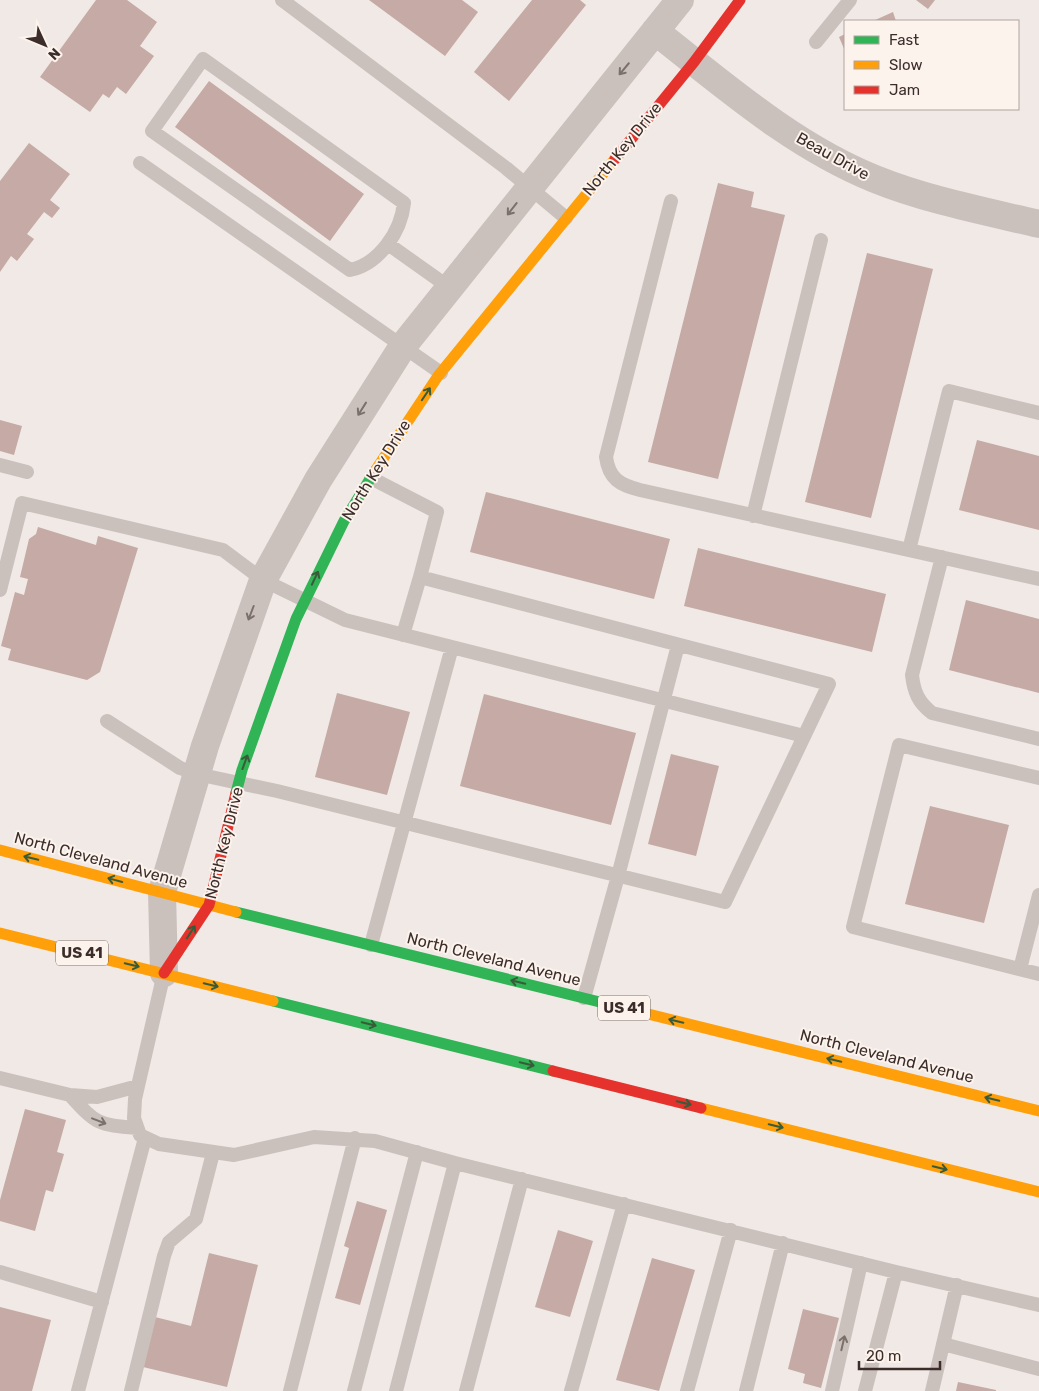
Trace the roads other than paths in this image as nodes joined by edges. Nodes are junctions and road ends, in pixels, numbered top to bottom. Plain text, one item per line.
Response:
1 (282, 0) edge
2 (680, 0) edge
3 (740, 0) edge
4 (850, 0) edge
5 (655, 31) junction
6 (816, 42) dead end
7 (694, 62) junction
8 (140, 163) dead end
9 (529, 188) junction
10 (671, 201) dead end
11 (566, 218) junction
12 (1039, 224) edge
13 (821, 240) dead end
14 (388, 244) junction
15 (450, 288) junction
16 (403, 346) junction
17 (441, 372) junction
18 (1039, 412) edge
19 (0, 465) edge
20 (26, 472) dead end
21 (371, 478) junction
22 (753, 516) junction
23 (909, 550) junction
24 (942, 557) junction
25 (420, 577) junction
26 (1039, 579) edge
27 (263, 580) junction
28 (0, 590) edge
29 (304, 602) junction
30 (403, 635) junction
31 (678, 644) junction
32 (452, 647) junction
33 (663, 700) junction
34 (107, 721) dead end
35 (804, 736) junction
36 (1039, 739) edge
37 (197, 774) junction
38 (1039, 778) edge
39 (238, 784) junction
40 (404, 822) junction
41 (0, 850) edge
42 (618, 876) junction
43 (162, 892) junction
44 (1039, 895) edge
45 (209, 905) junction
46 (0, 933) edge
47 (371, 945) junction
48 (1020, 969) junction
49 (164, 973) junction
50 (1039, 974) edge
51 (584, 998) junction
52 (0, 1078) edge
53 (138, 1086) junction
54 (70, 1095) junction
55 (1039, 1110) edge
56 (141, 1133) junction
57 (355, 1138) junction
58 (417, 1152) junction
59 (213, 1153) junction
60 (455, 1163) junction
61 (522, 1179) junction
62 (1039, 1192) edge
63 (624, 1204) junction
64 (731, 1230) junction
65 (783, 1243) junction
66 (861, 1263) junction
67 (0, 1272) edge
68 (896, 1272) junction
69 (957, 1285) junction
70 (102, 1302) junction
71 (1039, 1305) edge
72 (943, 1344) junction
73 (1039, 1369) edge
74 (78, 1391) edge
75 (131, 1391) edge
76 (290, 1391) edge
77 (354, 1391) edge
78 (396, 1391) edge
79 (466, 1391) edge
80 (571, 1391) edge
81 (687, 1391) edge
82 (746, 1391) edge
83 (832, 1391) edge
84 (865, 1391) edge
85 (932, 1391) edge

1 - 9 lane
2 - 5 street
3 - 7 main road, North Key Drive
4 - 6 lane
5 - 7 street, Beau Drive
5 -> 9 street
7 - 11 main road, North Key Drive
7 - 12 street, Beau Drive
8 - 16 lane
9 - 11 lane
9 -> 15 street
10 - 22 lane
11 - 17 main road, North Key Drive
13 - 22 lane
14 - 14 lane
14 - 15 lane
15 - 16 street
16 - 17 lane
16 -> 27 street
21 -> 17 main road, North Key Drive
18 - 23 lane
19 - 20 lane
21 - 25 lane
29 -> 21 main road, North Key Drive
22 - 23 lane
23 - 24 lane
24 - 26 lane
24 - 36 lane
25 - 30 lane
25 - 31 lane
27 - 28 lane
27 - 29 lane
27 -> 37 street
29 - 30 lane
39 -> 29 main road, North Key Drive
30 - 32 lane
31 - 33 lane
31 - 35 lane
32 - 33 lane
32 - 40 lane
33 - 35 lane
33 - 42 lane
34 - 37 lane
35 - 42 lane
37 - 39 lane
37 - 43 street
38 - 48 lane
39 - 40 lane
39 - 45 main road, North Key Drive
40 - 42 lane
40 - 47 lane
43 -> 41 main road, North Cleveland Avenue / US 41
42 - 51 lane
43 - 45 main road, North Cleveland Avenue / US 41
43 - 49 street
44 - 48 lane
45 - 47 main road, North Cleveland Avenue / US 41
49 -> 45 main road, North Key Drive
46 -> 49 main road, US 41
51 -> 47 main road, North Cleveland Avenue / US 41
48 - 50 lane
49 - 53 lane
49 -> 62 main road, US 41
55 -> 51 main road, North Cleveland Avenue / US 41
52 - 54 lane
53 - 54 lane
53 - 56 lane
54 -> 56 lane
56 - 59 lane
56 - 70 lane
57 - 58 lane
57 - 59 lane
57 - 76 lane
58 - 60 lane
58 - 77 lane
59 - 75 lane
60 - 61 lane
60 - 78 lane
61 - 63 lane
61 - 79 lane
63 - 64 lane
63 - 80 lane
64 - 65 lane
64 - 81 lane
65 - 66 lane
65 - 82 lane
66 - 68 lane
83 -> 66 lane
67 - 70 lane
68 - 69 lane
68 - 84 lane
69 - 71 lane
69 - 72 lane
70 - 74 lane
72 - 73 lane
72 - 85 lane

